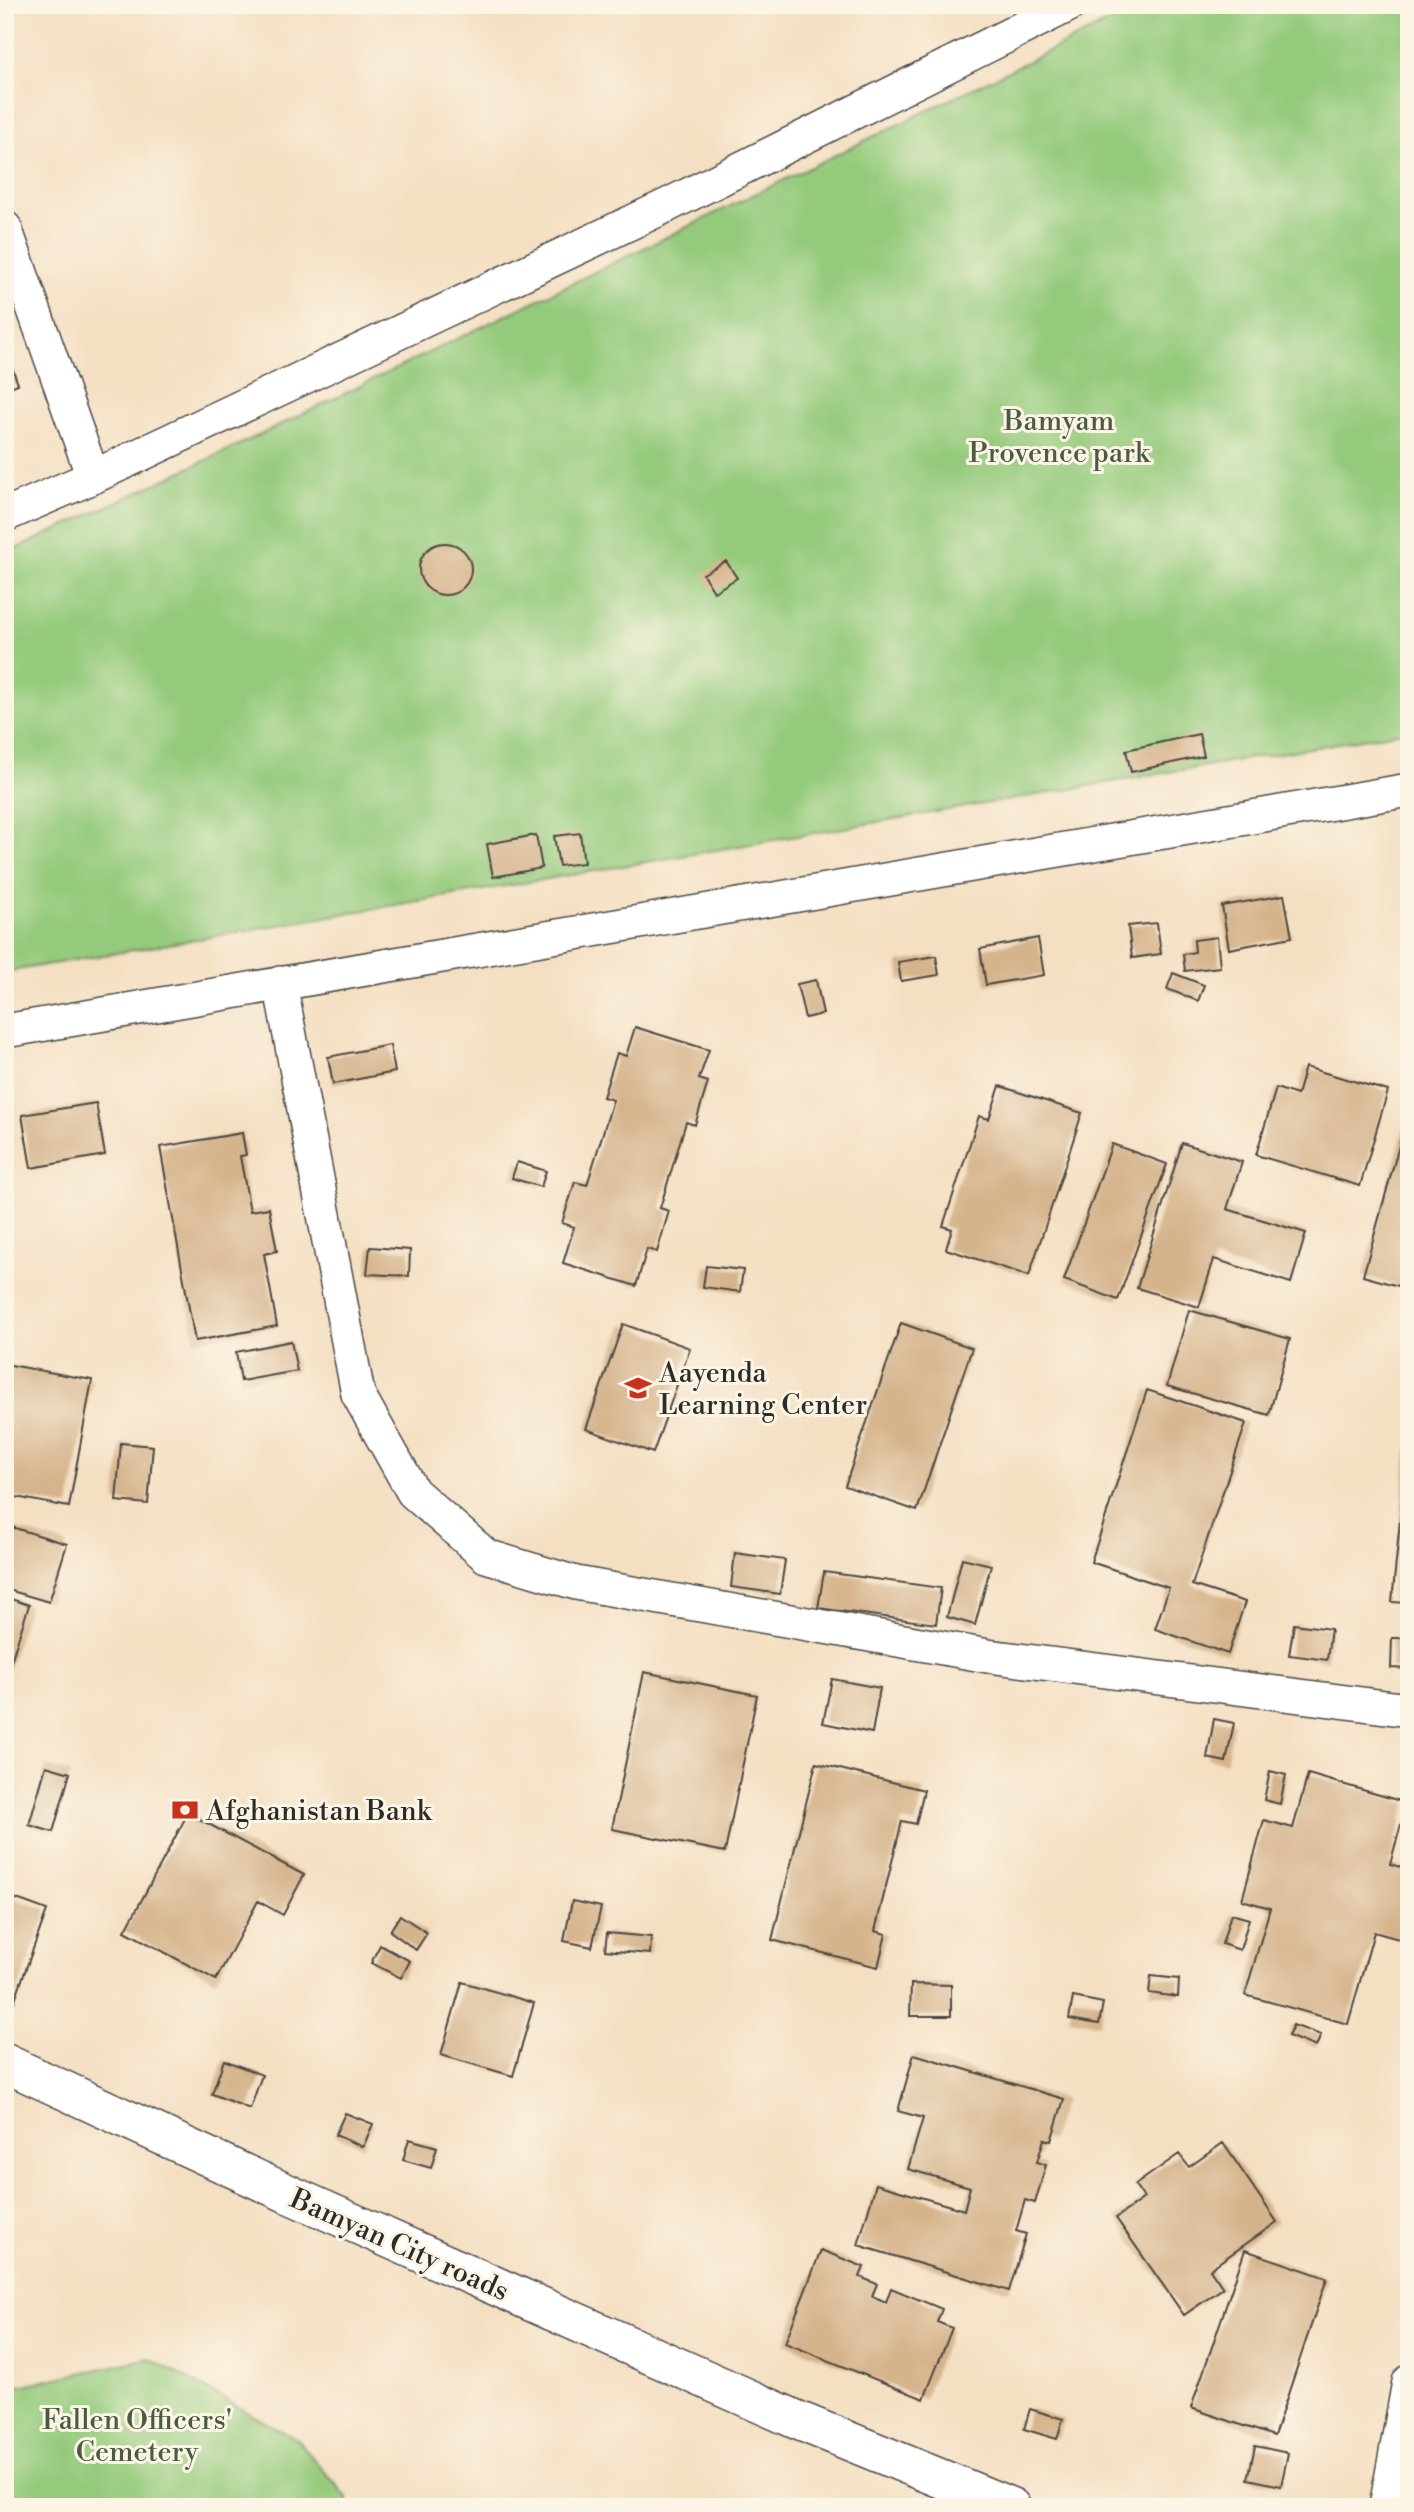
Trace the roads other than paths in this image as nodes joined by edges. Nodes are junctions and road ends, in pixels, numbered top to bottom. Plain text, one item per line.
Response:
1 (1069, 5) edge
2 (5, 228) edge
3 (93, 477) junction
4 (5, 515) edge
5 (1409, 790) edge
6 (280, 983) junction
7 (5, 1031) edge
8 (1409, 1710) edge
9 (5, 2063) edge
10 (1409, 2382) edge
11 (1011, 2507) edge
12 (1386, 2507) edge

1 - 3 street
2 - 3 street
3 - 4 street
5 - 6 street
6 - 7 street
6 - 8 street
9 - 11 street, Bamyan City roads
10 - 12 street

